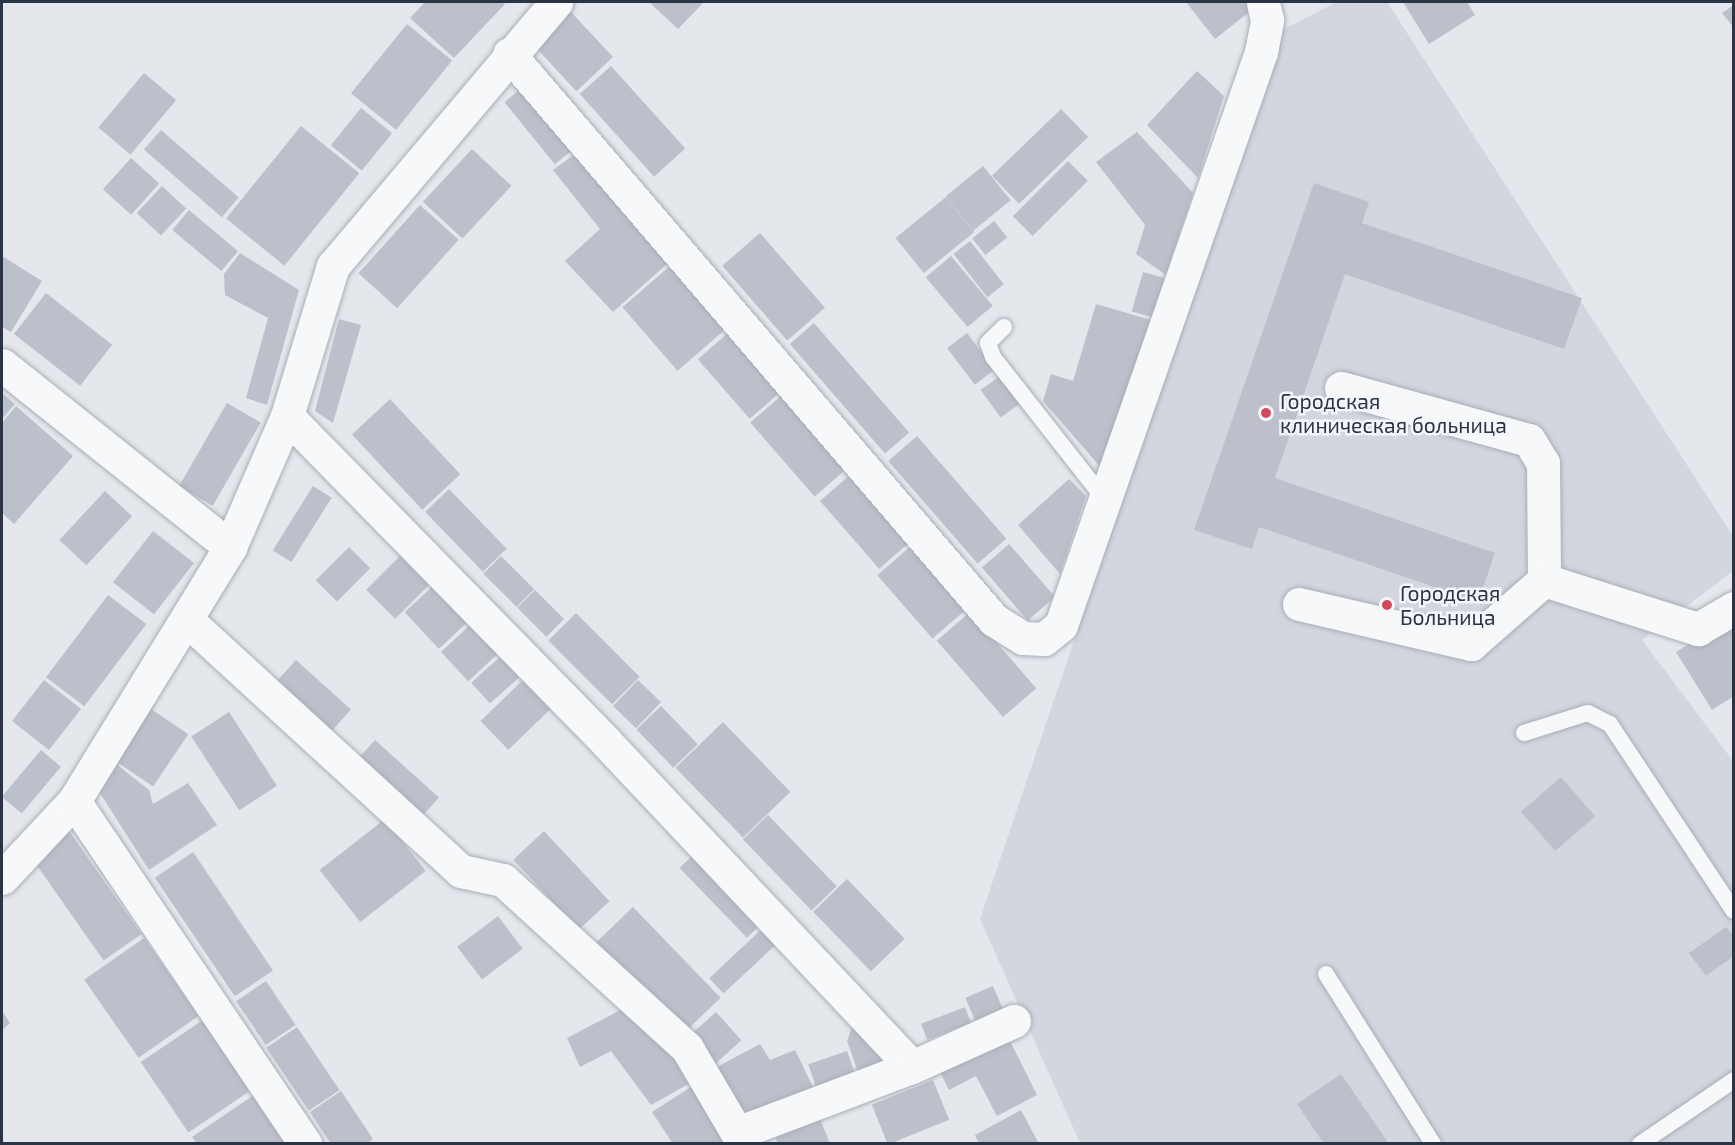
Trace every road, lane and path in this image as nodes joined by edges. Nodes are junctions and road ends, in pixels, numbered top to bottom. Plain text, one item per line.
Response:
1 (556, 2) edge
2 (1263, 2) edge
3 (508, 54) junction
4 (1004, 327) dead end
5 (2, 365) edge
6 (1341, 388) dead end
7 (287, 416) junction
8 (1105, 500) junction
9 (230, 547) junction
10 (1544, 580) junction
11 (1299, 604) dead end
12 (1734, 608) edge
13 (187, 620) junction
14 (1524, 733) dead end
15 (74, 801) junction
16 (2, 878) edge
17 (1734, 911) edge
18 (1326, 974) dead end
19 (1014, 1021) dead end
20 (912, 1067) junction
21 (1734, 1080) edge
22 (305, 1143) edge
23 (1433, 1143) edge
24 (1640, 1143) edge

1 - 3 street
2 - 8 street
3 - 7 street
3 - 8 street
4 - 8 lane
5 - 9 street
6 - 10 street
7 - 9 street
7 - 20 street
9 - 13 street
10 - 11 street
10 - 12 street
13 - 15 street
13 - 20 street
14 - 17 lane
15 - 16 street
15 - 22 street
18 - 23 lane
19 - 20 street
21 - 24 lane

